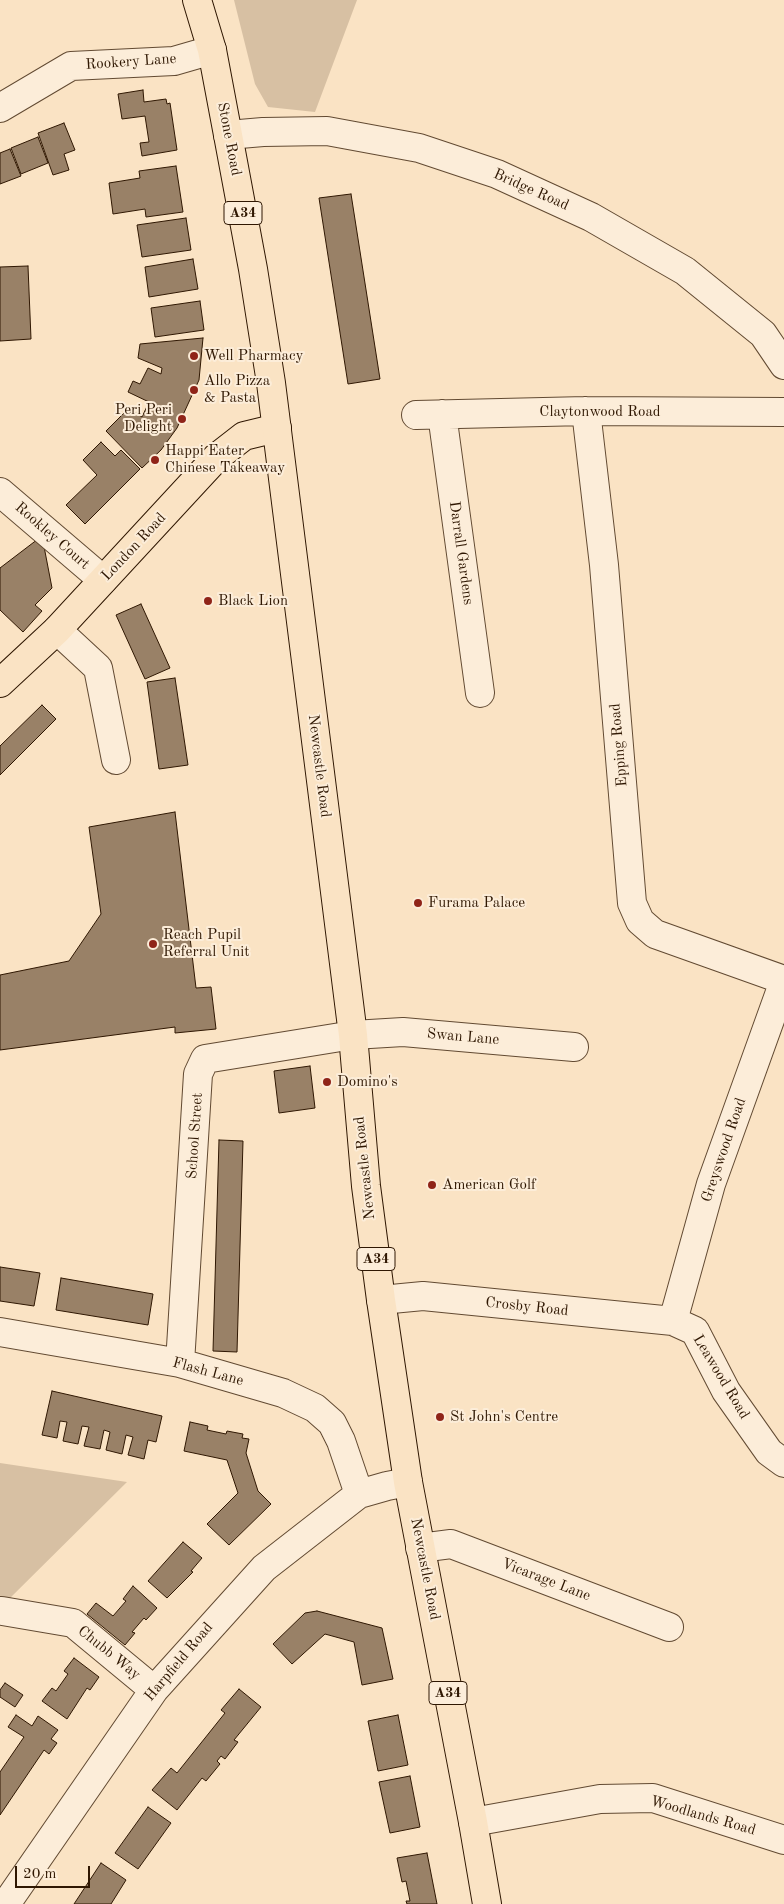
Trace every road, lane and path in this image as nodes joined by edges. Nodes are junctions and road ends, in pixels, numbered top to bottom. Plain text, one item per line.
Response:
1 (197, 0) edge
2 (212, 50) junction
3 (0, 108) edge
4 (228, 135) junction
5 (784, 365) edge
6 (586, 412) junction
7 (784, 412) edge
8 (429, 414) joint
9 (277, 428) junction
10 (0, 492) edge
11 (103, 580) junction
12 (56, 630) junction
13 (0, 683) edge
14 (480, 693) dead end
15 (116, 760) dead end
16 (784, 981) edge
17 (353, 1035) junction
18 (574, 1046) dead end
19 (381, 1300) junction
20 (673, 1321) junction
21 (0, 1332) edge
22 (180, 1363) junction
23 (784, 1463) edge
24 (408, 1482) junction
25 (359, 1494) junction
26 (420, 1548) junction
27 (2, 1611) dead end
28 (669, 1627) dead end
29 (154, 1690) junction
30 (474, 1822) junction
31 (784, 1840) edge
32 (6, 1904) edge
33 (487, 1904) edge

1 - 2 main road, Stone Road / A34
2 - 3 street, Rookery Lane
2 - 4 main road, Stone Road / A34
4 - 5 street, Bridge Road
4 - 9 main road, Stone Road / A34
6 - 7 street, Claytonwood Road
6 - 8 street, Claytonwood Road
6 - 16 street, Epping Road
8 - 14 street, Darrall Gardens
9 - 11 main road, London Road
9 - 17 main road, Newcastle Road / A34
10 - 11 street, Rookley Court
11 - 12 main road, London Road
12 - 13 main road, London Road
12 - 15 street
16 - 20 street, Greyswood Road
17 - 18 street, Swan Lane
17 - 19 main road, Newcastle Road / A34
17 - 22 street, School Street
19 - 20 street, Crosby Road
19 - 24 main road, Newcastle Road / A34
20 - 23 street, Leawood Road
21 - 22 street, Flash Lane
22 - 25 street, Flash Lane
24 - 25 street, Harpfield Road
24 - 26 main road, Newcastle Road / A34
25 - 29 street, Harpfield Road
26 - 28 street, Vicarage Lane
26 - 30 main road, Newcastle Road / A34
27 - 29 street, Chubb Way
29 - 32 street, Harpfield Road
30 - 31 street, Woodlands Road
30 - 33 main road, Newcastle Road / A34

